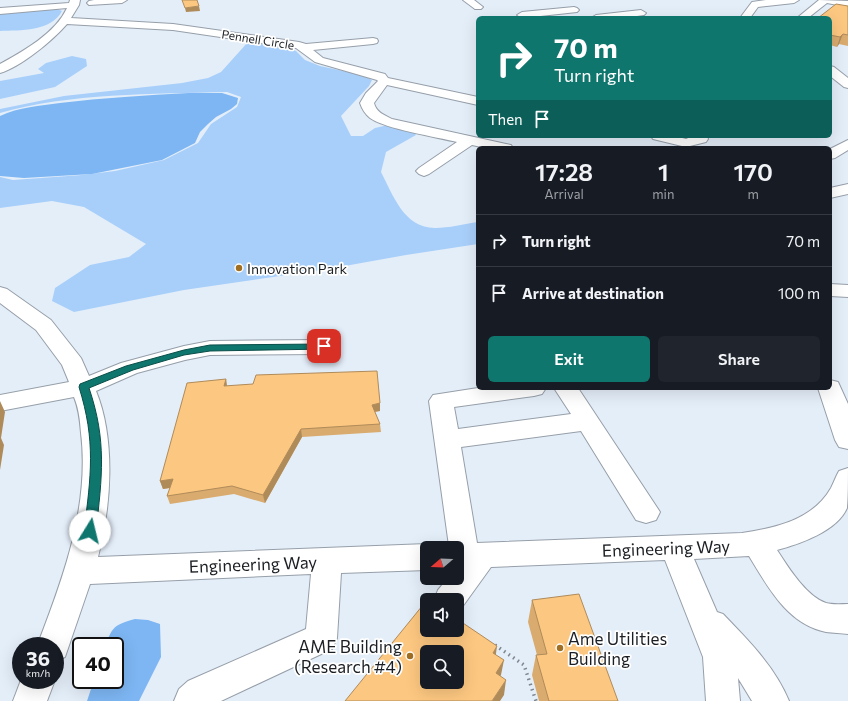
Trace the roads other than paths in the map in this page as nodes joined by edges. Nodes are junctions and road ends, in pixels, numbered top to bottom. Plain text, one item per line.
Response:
1 (122, 0) edge
2 (468, 0) edge
3 (556, 0) edge
4 (794, 0) edge
5 (824, 0) edge
6 (94, 1) edge
7 (75, 3) edge
8 (848, 4) edge
9 (478, 7) dead end
10 (0, 11) edge
11 (641, 13) dead end
12 (522, 15) dead end
13 (614, 16) edge
14 (746, 16) edge
15 (804, 16) edge
16 (64, 21) junction
17 (91, 22) junction
18 (373, 41) dead end
19 (304, 48) junction
20 (0, 69) edge
21 (832, 72) edge
22 (384, 81) junction
23 (848, 84) edge
24 (476, 101) edge
25 (666, 138) edge
26 (701, 138) edge
27 (469, 140) junction
28 (848, 144) edge
29 (497, 146) edge
30 (832, 154) edge
31 (424, 171) dead end
32 (848, 189) edge
33 (832, 193) edge
34 (832, 290) edge
35 (848, 291) edge
36 (0, 293) edge
37 (324, 346) dead end
38 (84, 387) junction
39 (520, 390) edge
40 (567, 390) edge
41 (831, 390) edge
42 (0, 403) edge
43 (588, 421) junction
44 (447, 440) junction
45 (848, 440) edge
46 (848, 478) edge
47 (646, 512) dead end
48 (757, 543) junction
49 (675, 548) junction
50 (468, 556) edge
51 (420, 557) edge
52 (326, 561) junction
53 (80, 571) junction
54 (452, 593) edge
55 (704, 615) junction
56 (848, 619) edge
57 (57, 637) edge
58 (35, 689) edge
59 (30, 701) edge
60 (191, 701) edge
61 (723, 701) edge
62 (772, 701) edge

1 - 6 street
2 - 9 street
3 - 12 street
4 - 14 street
5 - 8 street
5 - 15 street
6 - 17 street
7 - 10 street
7 - 16 street
11 - 13 street
16 - 17 street, Pennell Circle
16 - 20 street
17 - 19 street, Pennell Circle
18 - 19 street
19 - 22 street, Pennell Circle
21 - 23 street
22 - 24 street, Pennell Circle
22 - 27 street
25 - 26 street
27 - 29 street
27 - 31 street
28 - 30 street
32 - 33 street
34 - 35 street
36 - 38 street
37 - 38 street
38 - 42 street
38 - 53 street
39 - 44 street
40 - 43 street
41 - 45 street
43 - 44 street
43 - 47 street
44 - 50 street
46 - 48 street, Engineering Way
48 - 49 street, Engineering Way
48 - 56 street
49 - 50 street, Engineering Way
49 - 55 street
50 - 54 street
51 - 52 street, Engineering Way
52 - 53 street, Engineering Way
52 - 60 street
53 - 57 street
55 - 61 street
55 - 62 street
58 - 59 street

